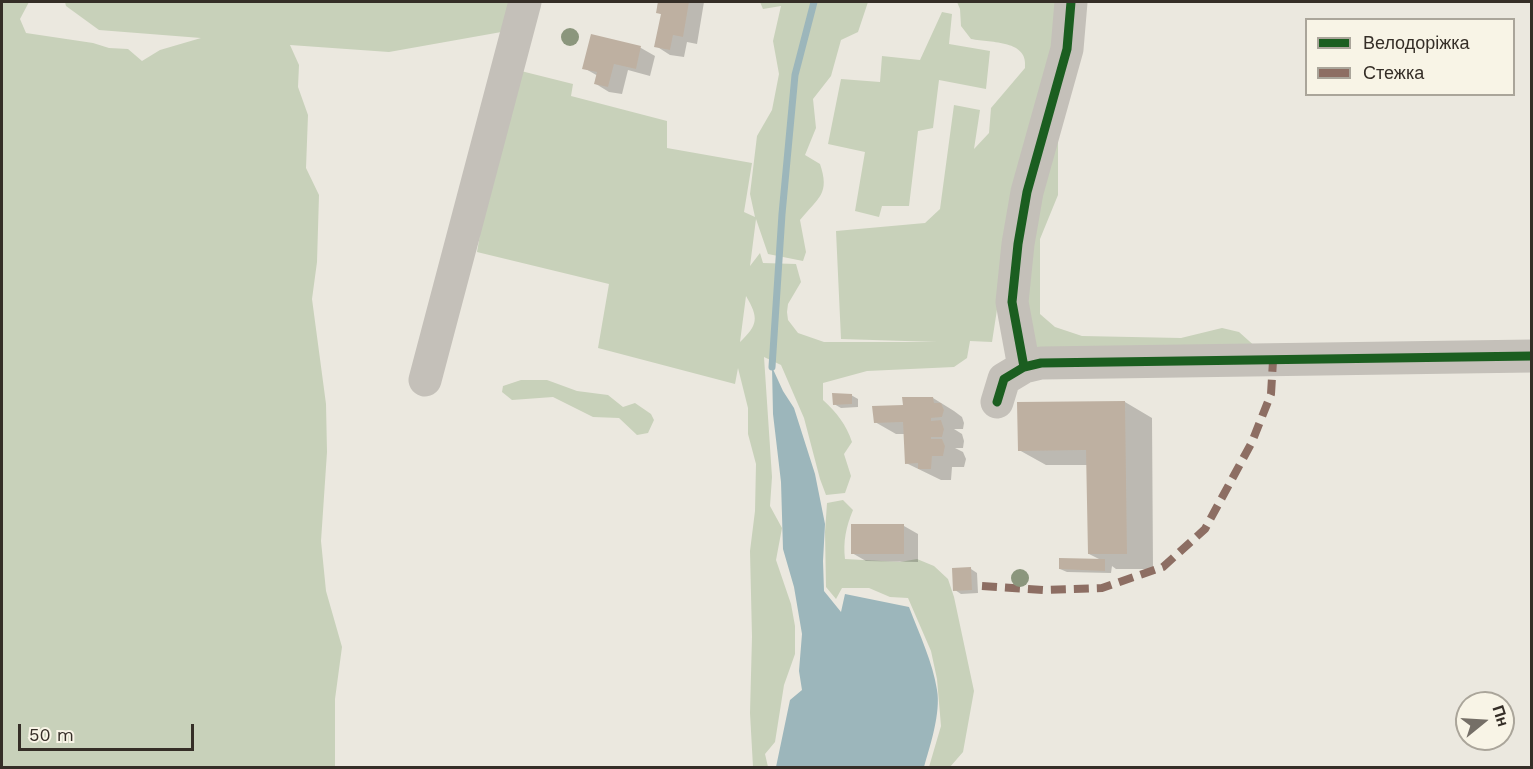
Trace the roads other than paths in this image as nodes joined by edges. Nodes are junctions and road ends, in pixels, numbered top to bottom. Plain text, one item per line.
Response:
1 (525, 2) edge
2 (1071, 2) edge
3 (1532, 356) edge
4 (1024, 367) junction
5 (425, 380) dead end
6 (998, 402) dead end

1 - 5 street
2 - 4 street
3 - 4 street
4 - 6 street

